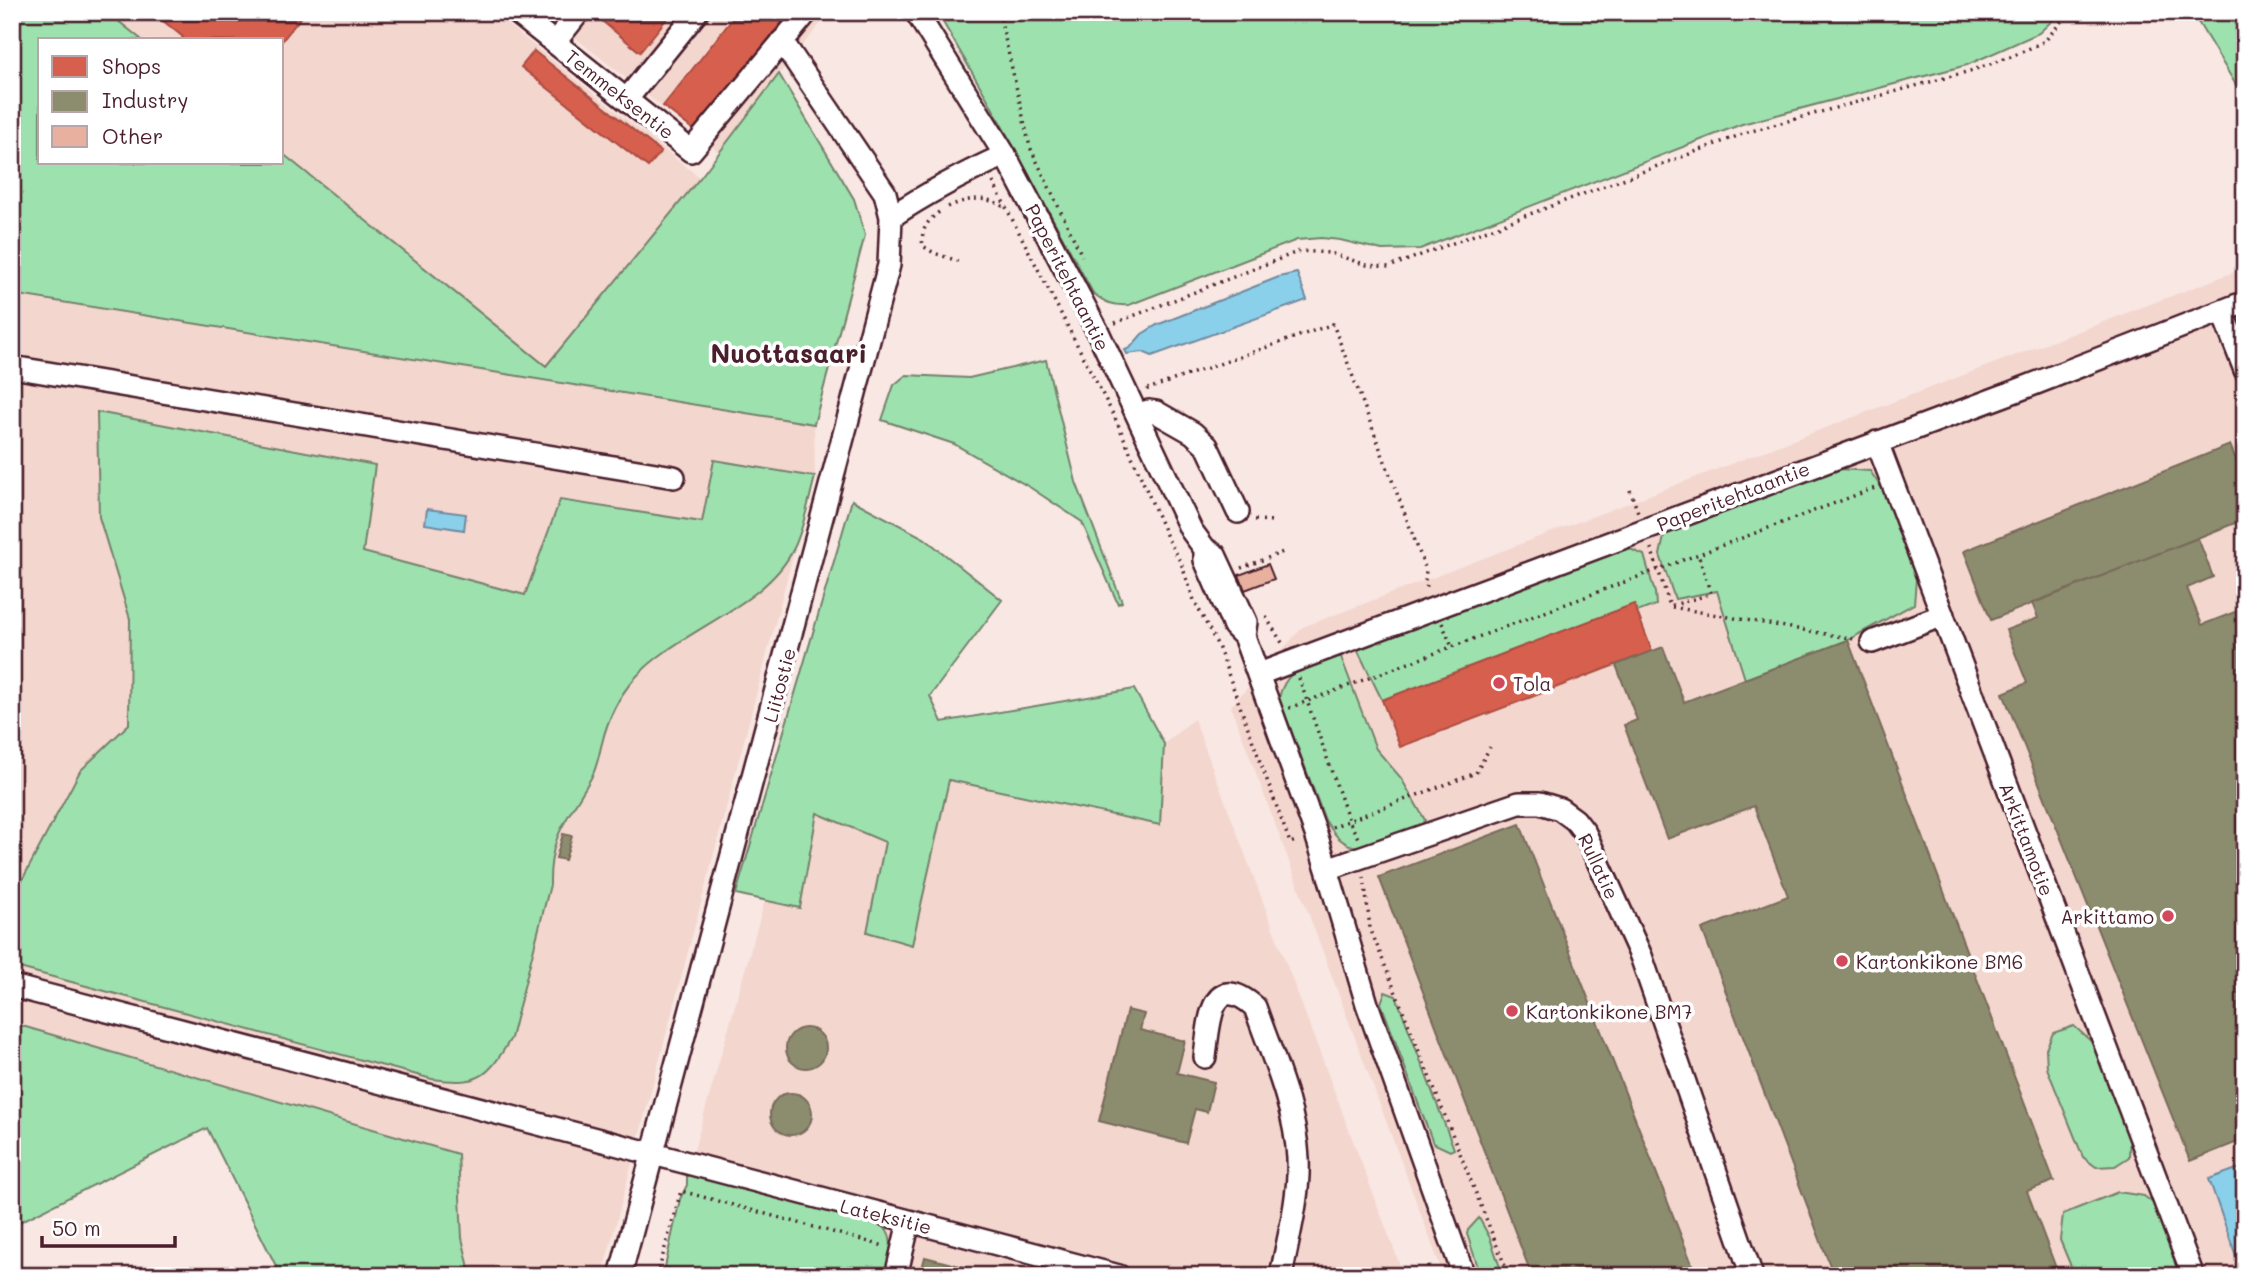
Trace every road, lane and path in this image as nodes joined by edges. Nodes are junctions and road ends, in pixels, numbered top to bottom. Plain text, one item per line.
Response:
1 (516, 12) edge
2 (579, 12) edge
3 (697, 12) edge
4 (807, 12) edge
5 (916, 12) edge
6 (999, 12) edge
7 (2065, 12) edge
8 (782, 41) junction
9 (555, 42) junction
10 (627, 99) junction
11 (1005, 155) junction
12 (1006, 208) dead end
13 (891, 217) junction
14 (1083, 259) dead end
15 (958, 261) dead end
16 (2245, 302) edge
17 (2222, 311) junction
18 (1097, 330) junction
19 (12, 367) edge
20 (2245, 370) edge
21 (1141, 380) dead end
22 (1138, 414) junction
23 (1877, 442) junction
24 (674, 477) dead end
25 (1892, 481) junction
26 (1630, 490) dead end
27 (1238, 512) dead end
28 (1644, 529) junction
29 (1286, 551) dead end
30 (1698, 554) junction
31 (1658, 569) junction
32 (1426, 570) dead end
33 (1232, 571) dead end
34 (1670, 606) junction
35 (1943, 615) junction
36 (1265, 616) dead end
37 (1872, 642) joint
38 (1293, 661) junction
39 (1259, 674) junction
40 (1307, 702) junction
41 (1273, 714) junction
42 (1361, 856) junction
43 (1326, 869) junction
44 (12, 986) edge
45 (1205, 1057) dead end
46 (652, 1155) junction
47 (909, 1222) junction
48 (903, 1244) junction
49 (620, 1276) edge
50 (657, 1276) edge
51 (896, 1276) edge
52 (1119, 1276) edge
53 (1281, 1276) edge
54 (1464, 1276) edge
55 (1509, 1276) edge
56 (1752, 1276) edge
57 (2193, 1276) edge

1 - 9 street, Temmeksentie
2 - 9 street
3 - 10 street
4 - 8 street
5 - 11 street, Paperitehtaantie
6 - 14 path
7 - 18 path
8 - 10 street, Temmeksentie
8 - 13 street
9 - 10 street, Temmeksentie
11 - 13 street
11 - 18 street, Paperitehtaantie
12 - 15 path
13 - 46 street, Liitostie
16 - 17 street, Paperitehtaantie
17 - 20 street
17 - 23 street, Paperitehtaantie
18 - 22 street, Paperitehtaantie
19 - 24 street
21 - 32 path
22 - 27 street
22 - 39 street, Paperitehtaantie
23 - 25 street, Arkittamotie
23 - 28 street, Paperitehtaantie
25 - 30 path
25 - 35 street, Arkittamotie
26 - 28 path
28 - 31 path
28 - 38 street, Paperitehtaantie
29 - 33 path
30 - 31 path
30 - 34 path
31 - 34 path
31 - 40 path
34 - 37 path
35 - 37 street
35 - 57 street, Arkittamotie
36 - 38 path
38 - 39 street, Paperitehtaantie
38 - 40 path
39 - 41 street
40 - 41 path
40 - 42 path
41 - 43 street
42 - 43 street, Rullatie
42 - 55 path
42 - 56 street, Rullatie
43 - 54 street
44 - 46 street, Lateksitie
45 - 53 street
46 - 47 street, Lateksitie
46 - 49 street, Liitostie
47 - 48 street
47 - 52 street, Lateksitie
48 - 50 path
48 - 51 street

